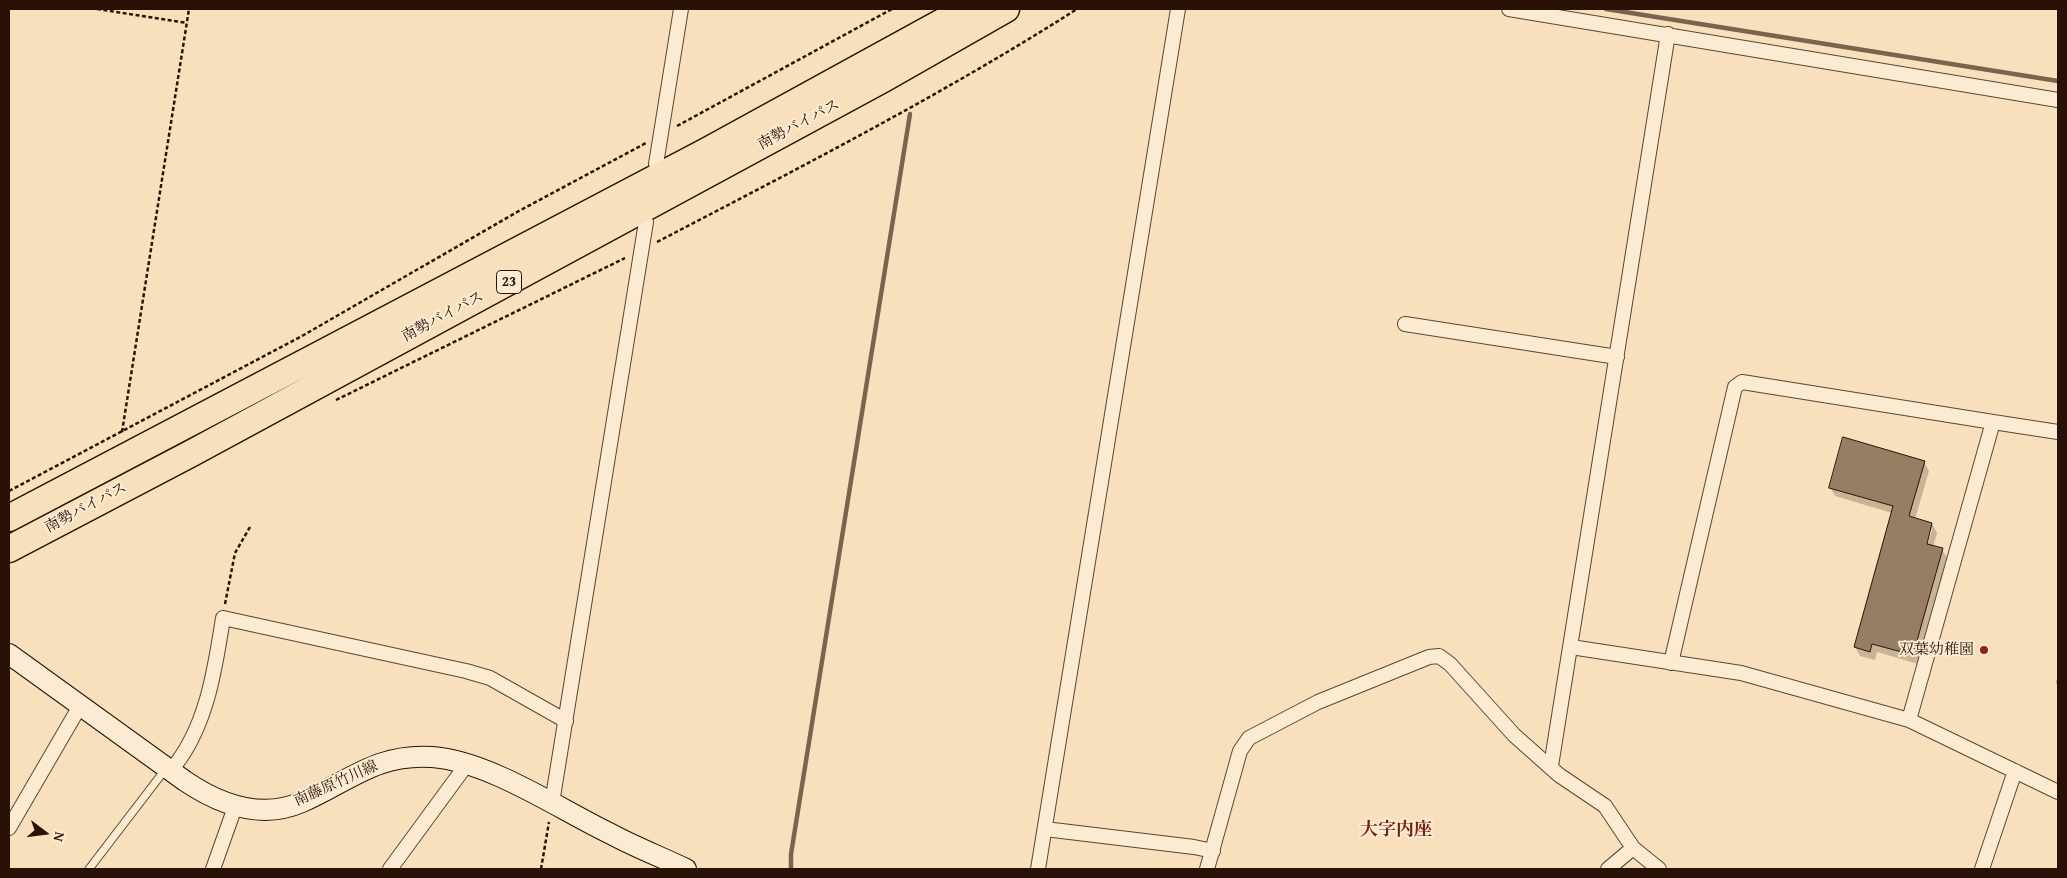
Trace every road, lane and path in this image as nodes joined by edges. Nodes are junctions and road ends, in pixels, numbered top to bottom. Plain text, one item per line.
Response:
1 (97, 9) edge
2 (189, 9) edge
3 (681, 9) edge
4 (892, 9) edge
5 (966, 9) edge
6 (1006, 9) edge
7 (1077, 9) edge
8 (1178, 9) edge
9 (1509, 9) edge
10 (187, 23) junction
11 (1668, 34) junction
12 (2058, 100) edge
13 (660, 135) junction
14 (656, 164) dead end
15 (646, 222) dead end
16 (641, 250) junction
17 (1406, 324) dead end
18 (1617, 358) junction
19 (334, 402) dead end
20 (1993, 422) junction
21 (122, 432) junction
22 (2058, 432) edge
23 (9, 491) edge
24 (9, 518) edge
25 (250, 527) dead end
26 (9, 549) edge
27 (223, 618) junction
28 (1571, 647) junction
29 (9, 654) edge
30 (1671, 663) junction
31 (2058, 680) edge
32 (2058, 686) edge
33 (80, 706) junction
34 (1909, 720) junction
35 (566, 721) junction
36 (467, 764) junction
37 (1551, 766) junction
38 (170, 770) junction
39 (2015, 772) junction
40 (2058, 792) edge
41 (552, 803) junction
42 (235, 807) junction
43 (9, 828) edge
44 (1044, 829) junction
45 (1633, 848) junction
46 (1213, 851) junction
47 (89, 869) edge
48 (213, 869) edge
49 (390, 869) edge
50 (541, 869) edge
51 (686, 869) edge
52 (1038, 869) edge
53 (1207, 869) edge
54 (1608, 869) edge
55 (1659, 869) edge
56 (1982, 869) edge

1 - 10 path
2 - 10 path
3 - 13 street
4 - 13 path
5 - 24 highway, 南勢バイパス / 23
6 - 26 highway, 南勢バイパス / 23
7 - 16 path
8 - 44 street
9 - 11 street
10 - 21 path
11 - 12 street
11 - 18 street
13 - 14 street
13 - 21 path
15 - 16 street
16 - 19 path
16 - 35 street
17 - 18 street
18 - 28 street
20 - 22 street
20 - 30 street
20 - 34 street
21 - 23 path
25 - 27 path
27 - 35 street
27 - 38 street
28 - 30 street
28 - 37 street
29 - 33 main road, 南藤原竹川線
30 - 34 street
31 - 32 path
33 - 38 main road, 南藤原竹川線
33 - 43 street
34 - 39 street
35 - 41 street
36 - 41 main road, 南藤原竹川線
36 - 42 main road, 南藤原竹川線
36 - 49 street
37 - 45 street
37 - 46 street
38 - 42 main road, 南藤原竹川線
38 - 47 lane
39 - 40 street
39 - 56 street
41 - 50 path
41 - 51 main road, 南藤原竹川線
42 - 48 street
44 - 46 street
44 - 52 street
45 - 54 street
45 - 55 street
46 - 53 street

